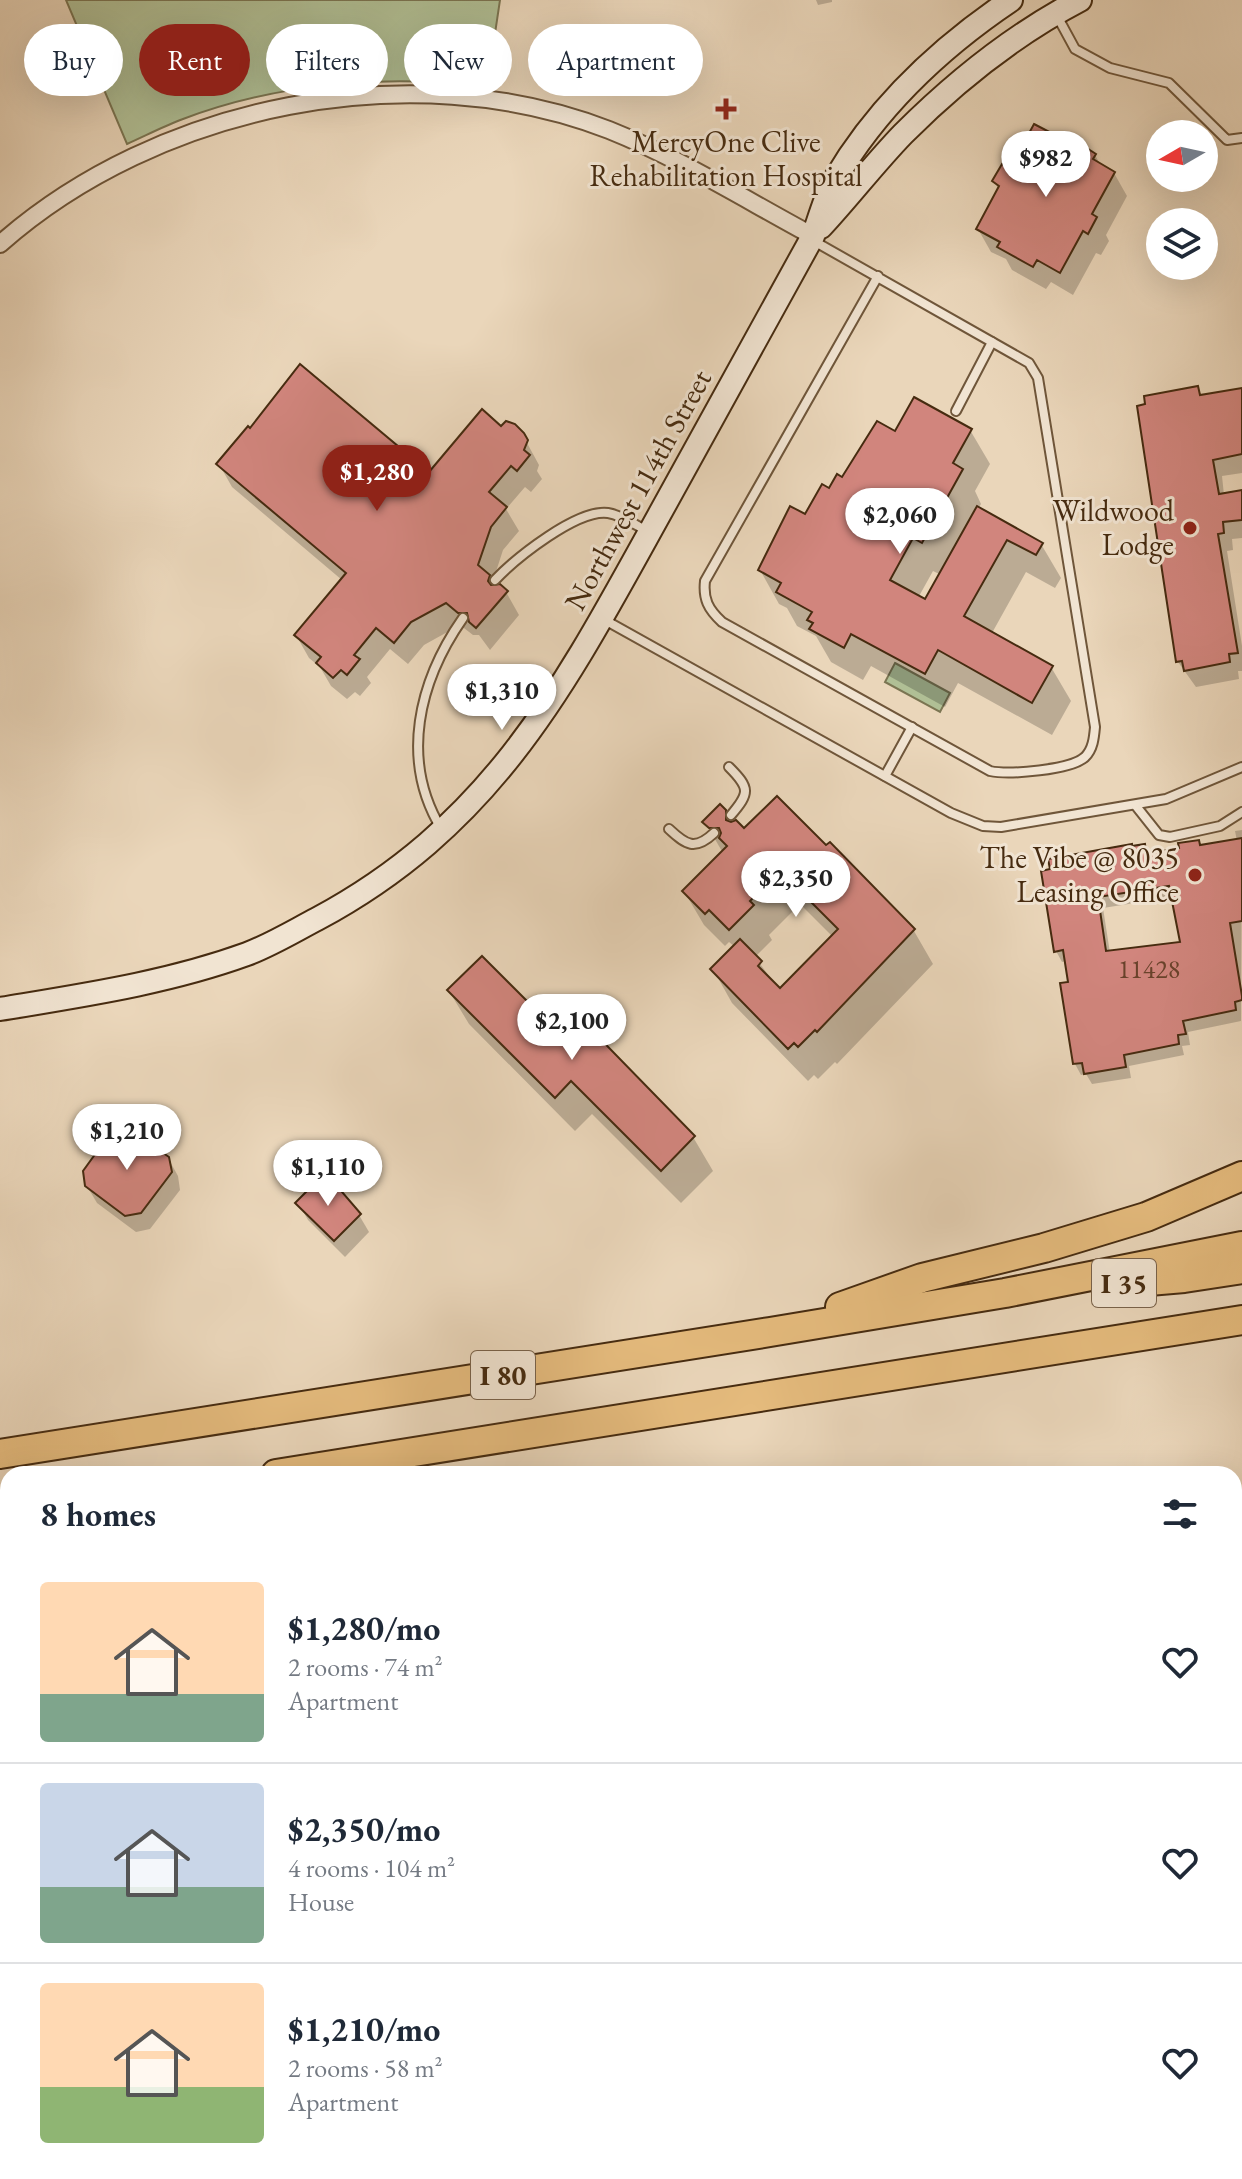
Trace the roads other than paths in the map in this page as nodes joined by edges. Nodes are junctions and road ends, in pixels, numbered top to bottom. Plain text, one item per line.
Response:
1 (1011, 0) edge
2 (1080, 0) edge
3 (1052, 6) edge
4 (1242, 138) edge
5 (812, 238) junction
6 (0, 244) edge
7 (878, 276) junction
8 (992, 342) junction
9 (956, 411) dead end
10 (650, 532) junction
11 (495, 580) dead end
12 (463, 618) dead end
13 (602, 619) junction
14 (912, 727) junction
15 (729, 767) dead end
16 (1242, 767) edge
17 (885, 776) junction
18 (1136, 806) junction
19 (1242, 812) edge
20 (731, 815) dead end
21 (669, 829) dead end
22 (443, 832) junction
23 (714, 833) dead end
24 (0, 1009) edge
25 (1242, 1176) edge
26 (1242, 1246) edge
27 (1242, 1269) edge
28 (1005, 1293) junction
29 (1242, 1320) edge
30 (770, 1332) junction
31 (0, 1454) edge
32 (326, 1466) edge

1 - 5 street, Northwest 114th Street
2 - 3 street, Northwest 114th Street
3 - 4 lane
3 - 5 street, Northwest 114th Street
5 - 6 street
5 - 7 lane
5 - 10 street, Northwest 114th Street
7 - 8 lane
7 - 14 lane
8 - 9 lane
8 - 14 lane
10 - 11 lane
10 - 13 street, Northwest 114th Street
12 - 22 lane
13 - 17 lane
13 - 22 street, Northwest 114th Street
14 - 17 lane
15 - 20 lane
16 - 18 lane
17 - 18 lane
18 - 19 lane
21 - 23 lane
22 - 24 street, Northwest 114th Street
25 - 30 highway
26 - 28 highway, I 80
27 - 28 highway, I 35
28 - 30 highway, I 80
29 - 32 highway, I 80
30 - 31 highway, I 80

